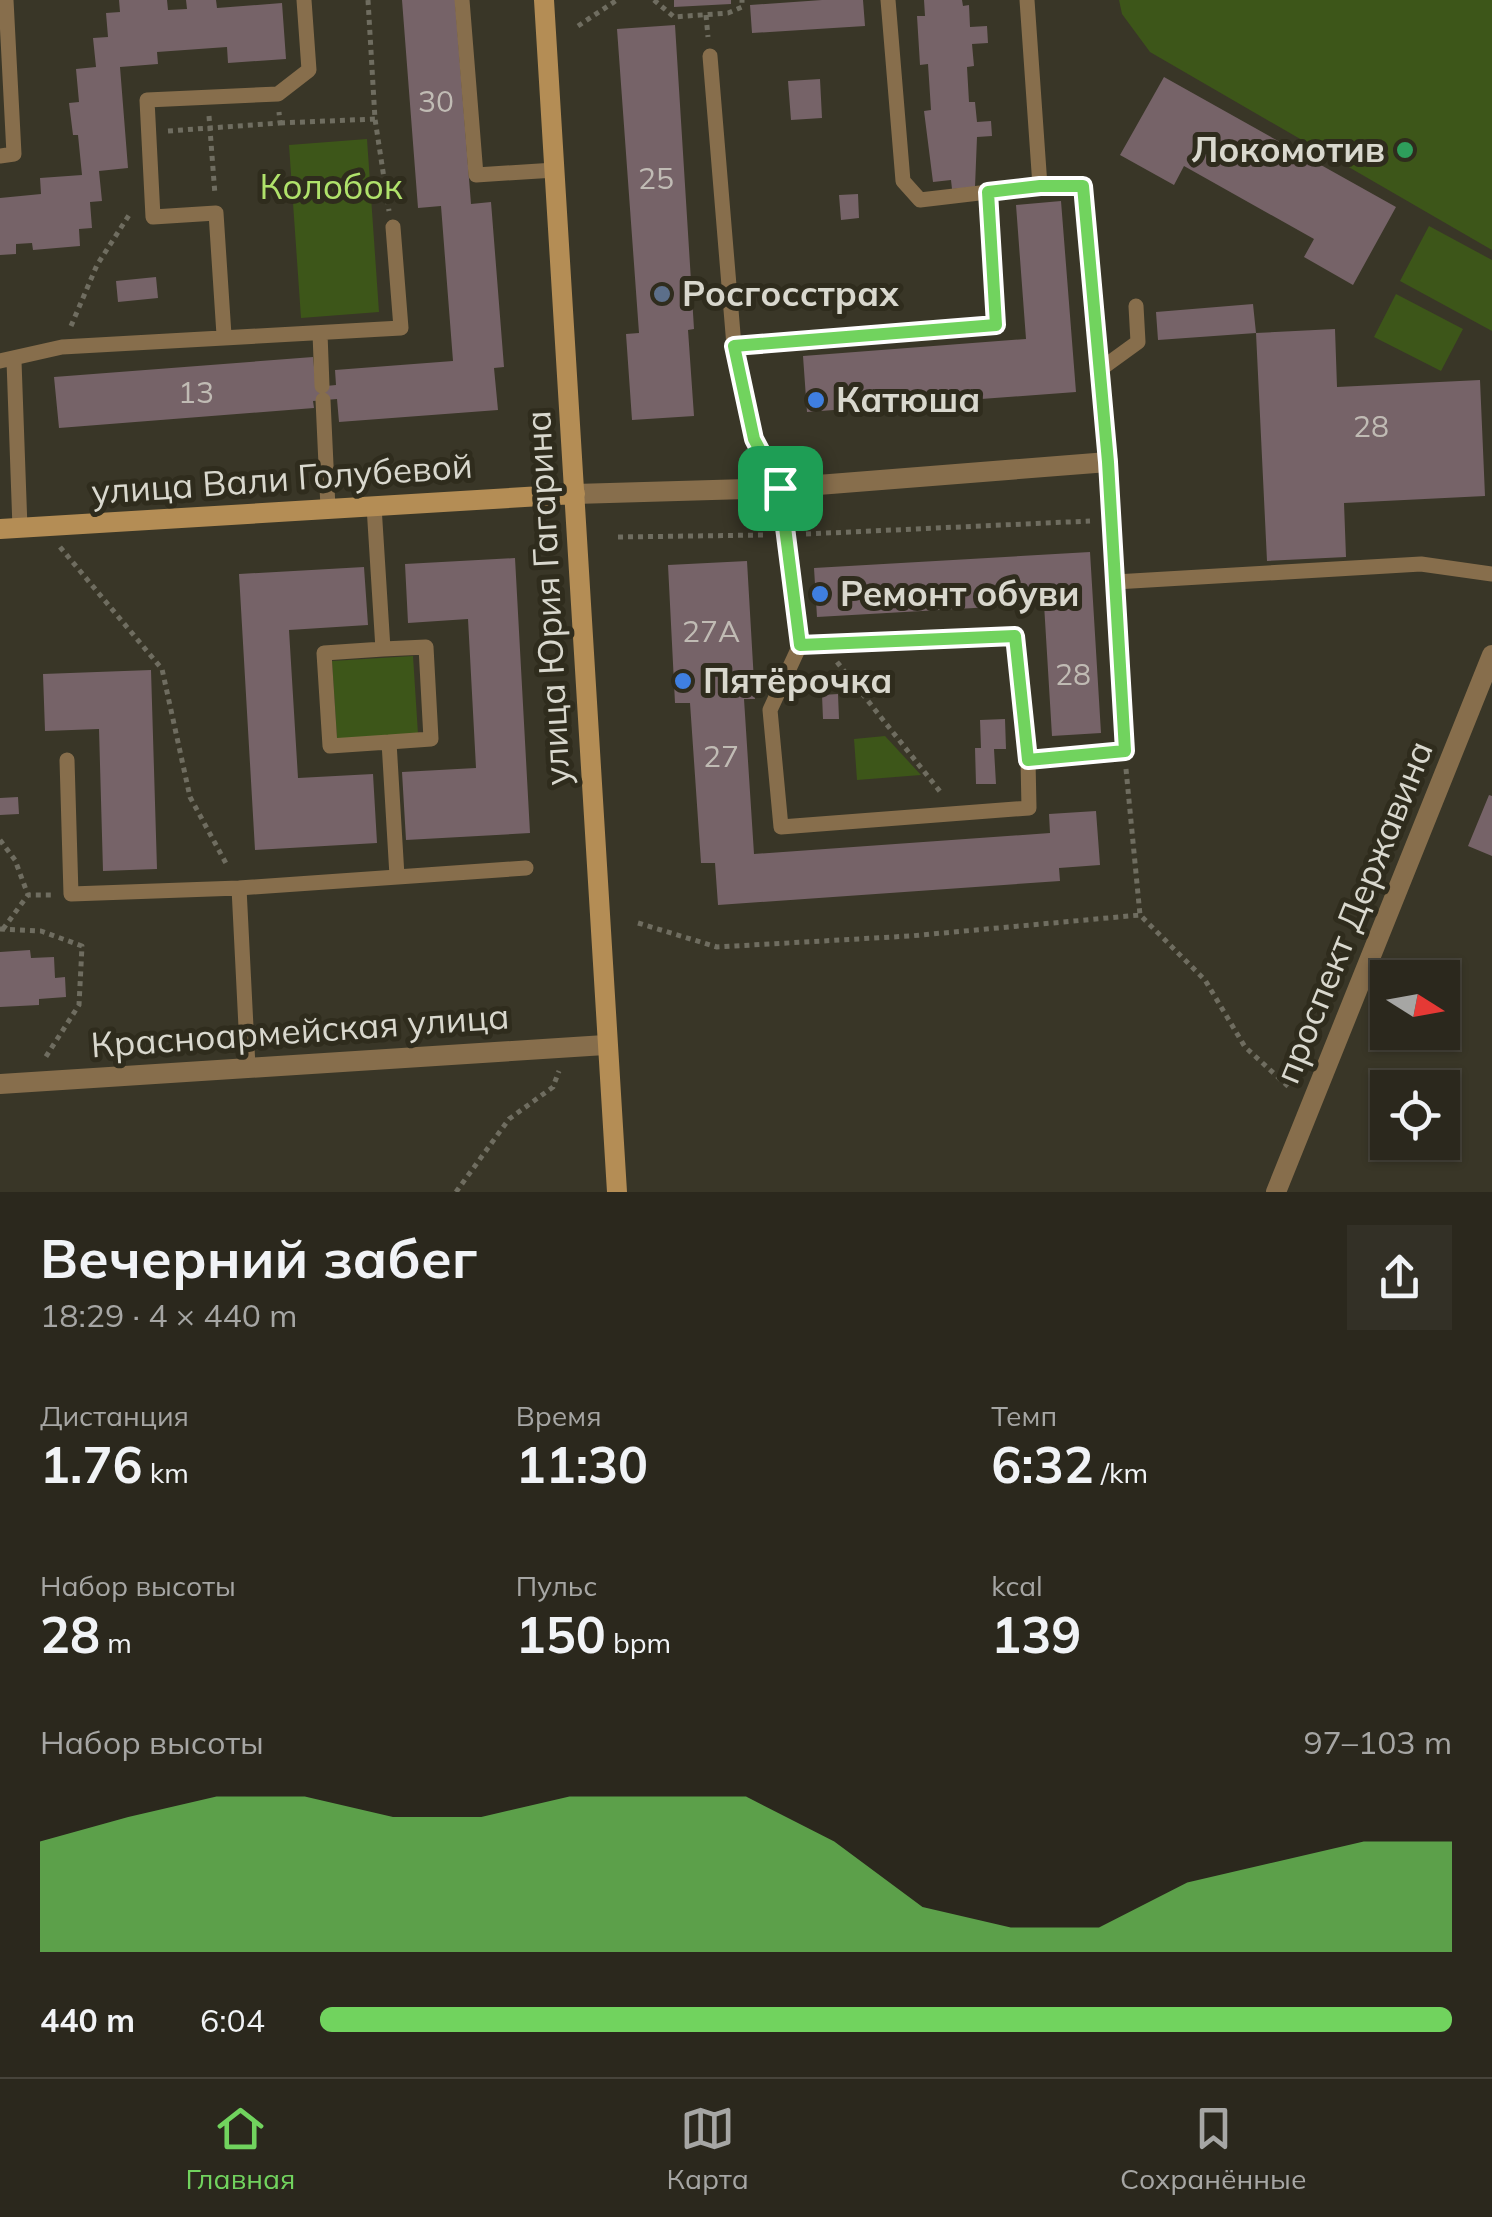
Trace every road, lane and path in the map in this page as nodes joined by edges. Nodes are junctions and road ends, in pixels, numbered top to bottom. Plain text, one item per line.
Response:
1 (6, 0) edge
2 (304, 0) edge
3 (368, 0) edge
4 (462, 0) edge
5 (544, 0) edge
6 (617, 0) edge
7 (654, 0) edge
8 (742, 0) edge
9 (888, 0) edge
10 (1027, 0) edge
11 (578, 26) dead end
12 (710, 56) dead end
13 (278, 94) junction
14 (207, 97) junction
15 (375, 119) junction
16 (280, 123) junction
17 (210, 127) junction
18 (150, 133) junction
19 (0, 156) edge
20 (555, 170) junction
21 (148, 185) junction
22 (1040, 186) junction
23 (988, 192) junction
24 (216, 213) junction
25 (393, 227) joint
26 (1136, 306) dead end
27 (320, 333) junction
28 (224, 336) junction
29 (734, 346) junction
30 (62, 347) junction
31 (7, 361) edge
32 (1098, 371) junction
33 (1108, 462) junction
34 (780, 488) junction
35 (575, 494) junction
36 (374, 506) junction
37 (328, 508) junction
38 (1112, 520) junction
39 (10, 529) edge
40 (786, 535) junction
41 (618, 536) dead end
42 (58, 545) dead end
43 (1492, 574) edge
44 (1116, 582) junction
45 (823, 644) junction
46 (800, 645) junction
47 (383, 650) junction
48 (1492, 656) edge
49 (389, 742) junction
50 (1125, 751) junction
51 (67, 760) dead end
52 (1028, 760) junction
53 (960, 816) junction
54 (0, 840) edge
55 (526, 868) dead end
56 (397, 876) junction
57 (239, 888) junction
58 (71, 894) junction
59 (28, 896) junction
60 (1140, 915) junction
61 (638, 923) dead end
62 (1, 929) edge
63 (605, 1045) junction
64 (570, 1046) junction
65 (42, 1062) dead end
66 (248, 1067) junction
67 (0, 1084) edge
68 (1311, 1106) junction
69 (456, 1192) edge
70 (616, 1192) edge
71 (1276, 1192) edge

1 - 19 lane
2 - 13 lane
3 - 15 path
4 - 20 lane
5 - 20 main road, улица Юрия Гагарина
6 - 11 path
7 - 8 path
9 - 23 lane
10 - 22 lane
12 - 29 lane
13 - 14 lane
13 - 16 path
14 - 17 path
14 - 18 lane
15 - 16 path
15 - 25 path
16 - 17 path
17 - 18 path
17 - 24 path
18 - 21 lane
20 - 35 main road, улица Юрия Гагарина
21 - 24 lane
21 - 30 path
22 - 23 lane
22 - 32 lane
23 - 29 lane
24 - 28 lane
25 - 27 lane
26 - 32 lane
27 - 28 lane
27 - 37 lane
28 - 30 lane
29 - 34 lane
30 - 31 lane
31 - 39 lane
32 - 33 lane
33 - 34 street, улица Вали Голубевой
33 - 38 lane
34 - 35 street, улица Вали Голубевой
34 - 40 lane
35 - 36 main road, улица Вали Голубевой
35 - 63 main road, улица Юрия Гагарина
36 - 37 main road, улица Вали Голубевой
36 - 47 lane
37 - 39 main road, улица Вали Голубевой
38 - 40 path
38 - 44 lane
40 - 41 path
40 - 46 lane
42 - 57 path
43 - 44 lane
44 - 50 lane
45 - 46 lane
45 - 52 lane
45 - 53 path
46 - 53 lane
47 - 49 lane
47 - 49 lane
48 - 68 street, проспект Державина
49 - 56 lane
50 - 52 lane
50 - 60 path
51 - 58 lane
52 - 53 lane
54 - 59 path
55 - 56 lane
56 - 57 lane
57 - 58 lane
57 - 66 lane
58 - 59 path
59 - 62 path
60 - 61 path
60 - 68 path
62 - 65 path
63 - 64 street, Красноармейская улица
63 - 70 main road, улица Юрия Гагарина
64 - 66 street, Красноармейская улица
64 - 69 path
66 - 67 street, Красноармейская улица
68 - 71 street, проспект Державина

